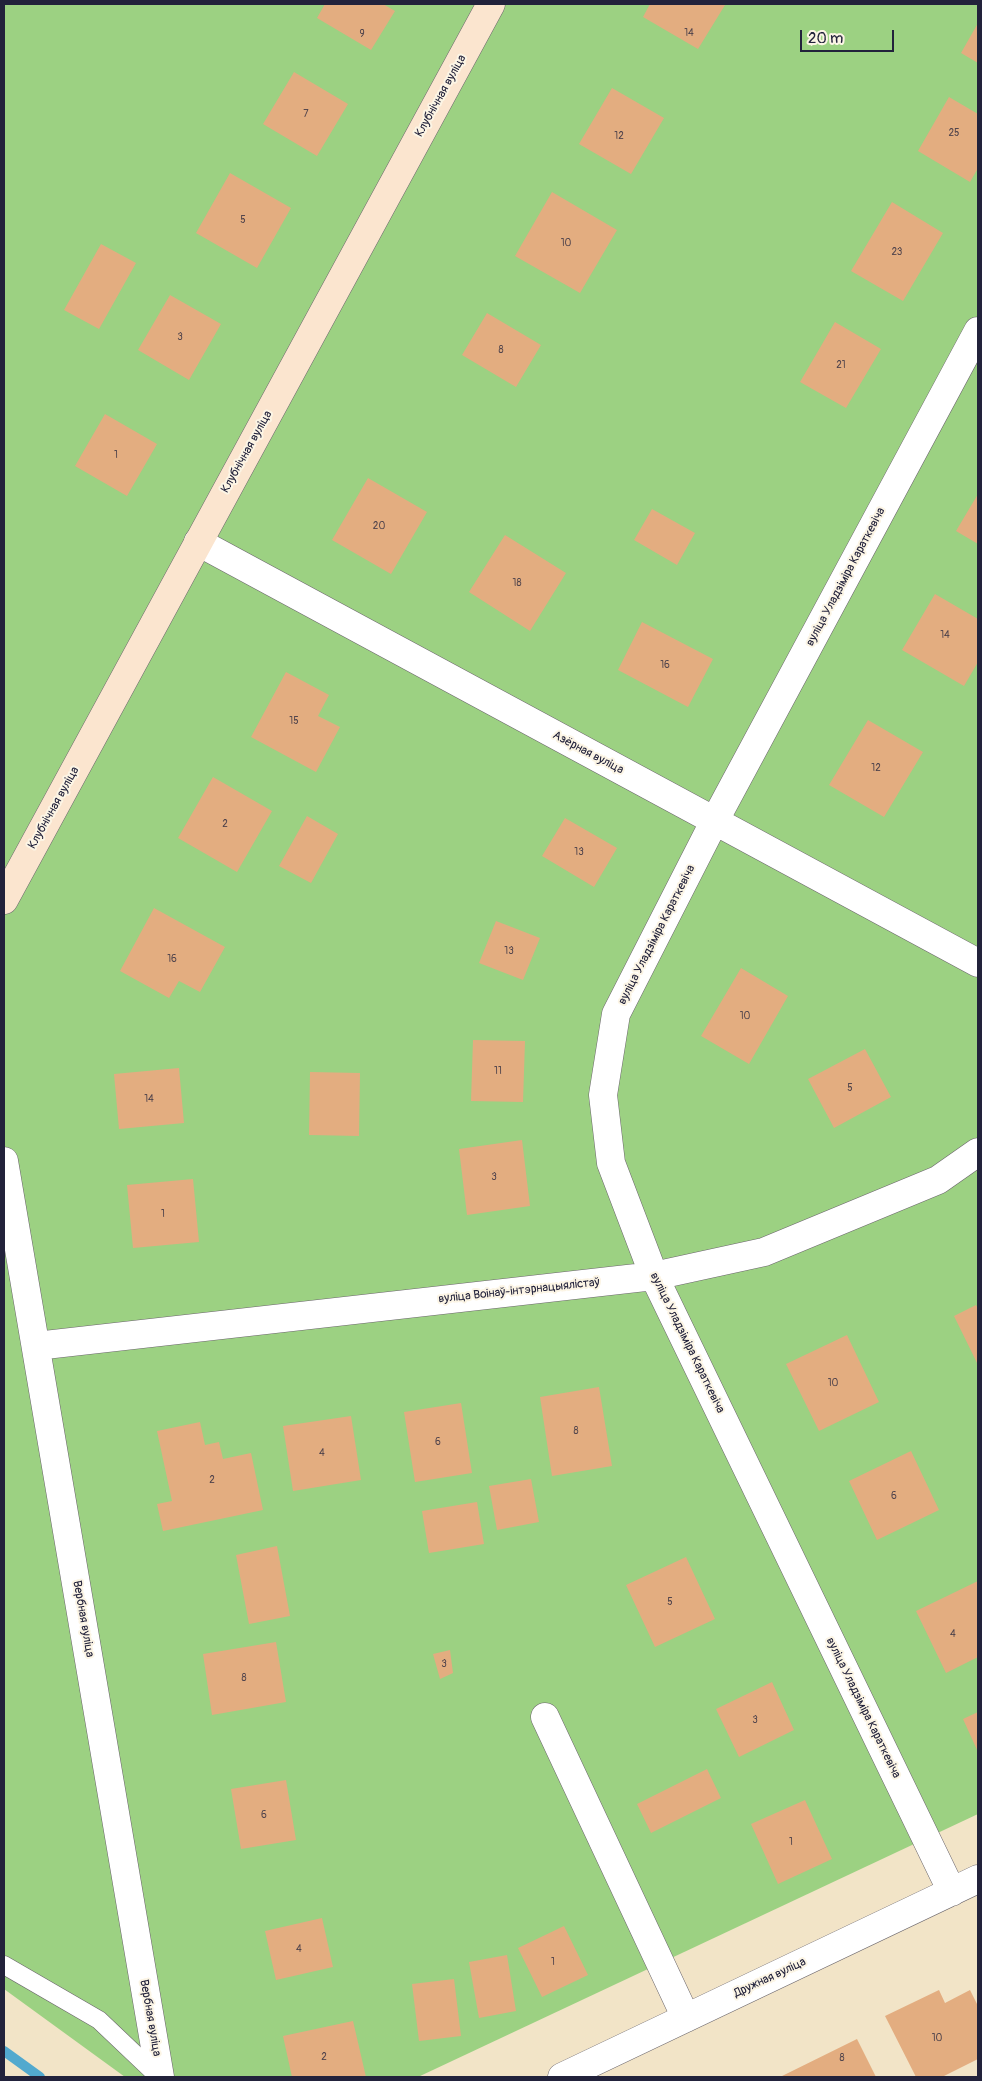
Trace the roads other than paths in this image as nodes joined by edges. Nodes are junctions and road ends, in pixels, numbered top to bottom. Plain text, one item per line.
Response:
1 (491, 4) edge
2 (978, 334) edge
3 (198, 542) junction
4 (714, 822) junction
5 (4, 900) edge
6 (978, 963) edge
7 (978, 1152) edge
8 (4, 1161) edge
9 (654, 1276) junction
10 (36, 1346) junction
11 (545, 1717) dead end
12 (978, 1879) edge
13 (952, 1892) junction
14 (4, 1965) edge
15 (686, 2018) junction
16 (160, 2077) edge
17 (562, 2077) edge

1 - 3 street, Клубнічная вуліца
2 - 4 street, вуліца Уладзіміра Караткевіча
3 - 4 street, Азёрная вуліца
3 - 5 street, Клубнічная вуліца
4 - 6 street, Азёрная вуліца
4 - 9 street, вуліца Уладзіміра Караткевіча
7 - 9 street, вуліца Воінаў-інтэрнацыялістаў
8 - 10 street, Вербная вуліца
9 - 10 street, вуліца Воінаў-інтэрнацыялістаў
9 - 13 street, вуліца Уладзіміра Караткевіча
10 - 16 street, Вербная вуліца
11 - 15 street
12 - 13 street, Дружная вуліца
13 - 15 street, Дружная вуліца
14 - 16 lane
15 - 17 street, Дружная вуліца

